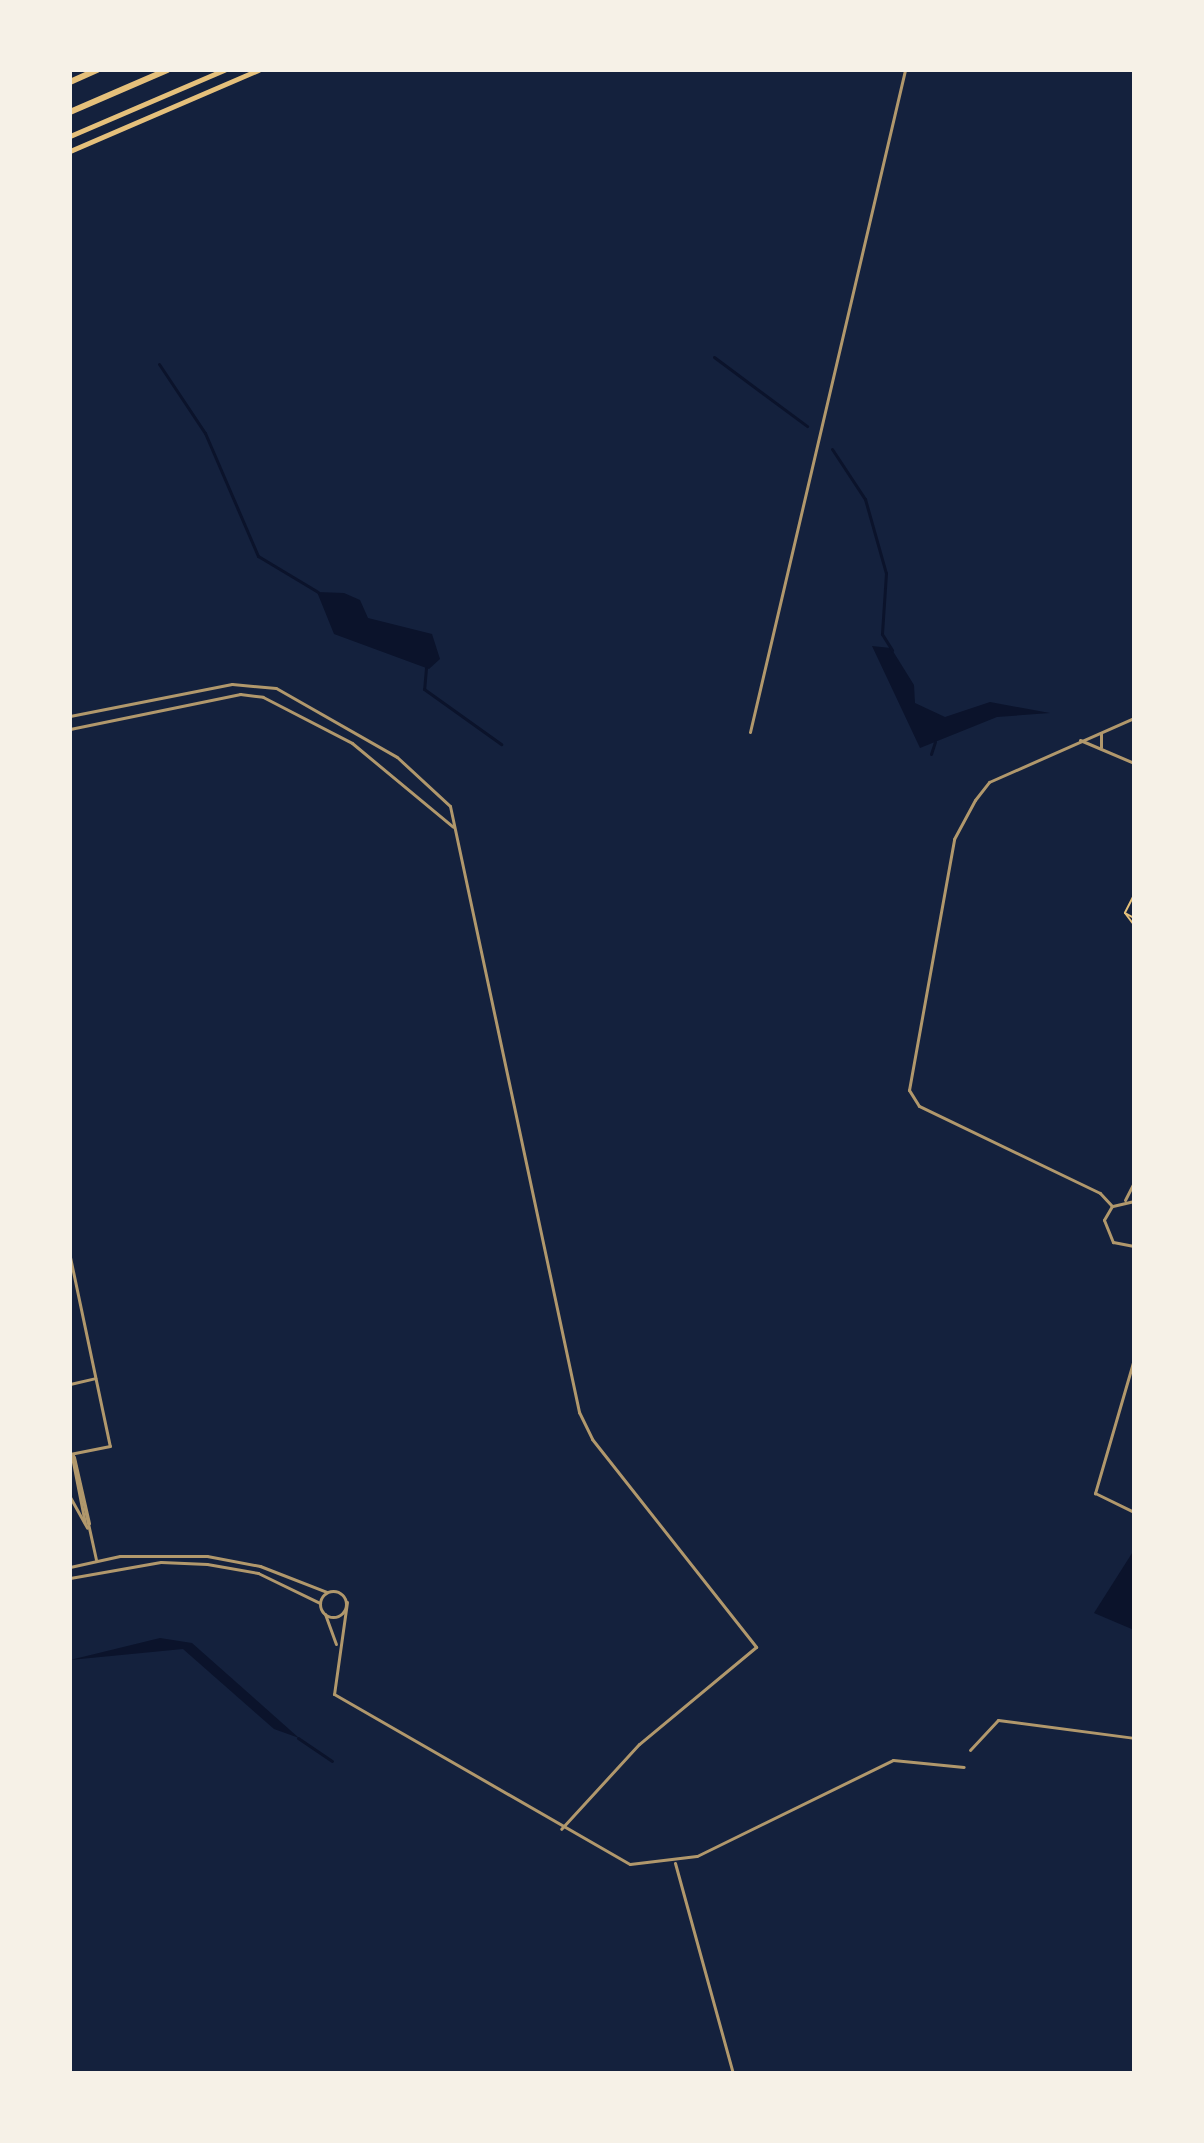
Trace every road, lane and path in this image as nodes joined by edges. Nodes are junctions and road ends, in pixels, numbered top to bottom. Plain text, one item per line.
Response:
1 (97, 70) edge
2 (167, 70) edge
3 (224, 70) edge
4 (258, 70) edge
5 (905, 70) edge
6 (70, 82) edge
7 (70, 112) edge
8 (70, 136) edge
9 (70, 151) edge
10 (70, 716) edge
11 (1134, 718) edge
12 (70, 729) edge
13 (1104, 730) junction
14 (750, 732) dead end
15 (1080, 740) junction
16 (1101, 748) junction
17 (1134, 763) edge
18 (455, 830) junction
19 (1133, 897) edge
20 (1125, 913) junction
21 (1134, 918) edge
22 (1134, 925) edge
23 (1134, 1182) edge
24 (1125, 1200) junction
25 (1134, 1201) edge
26 (1112, 1206) junction
27 (1134, 1246) edge
28 (70, 1257) edge
29 (1134, 1359) edge
30 (95, 1378) junction
31 (70, 1384) edge
32 (71, 1455) edge
33 (70, 1497) edge
34 (1134, 1512) edge
35 (89, 1531) junction
36 (96, 1560) junction
37 (70, 1567) edge
38 (70, 1578) edge
39 (327, 1592) junction
40 (347, 1602) junction
41 (320, 1603) junction
42 (325, 1614) junction
43 (337, 1647) junction
44 (1134, 1738) edge
45 (970, 1750) dead end
46 (964, 1767) dead end
47 (561, 1829) junction
48 (675, 1863) junction
49 (733, 2073) edge

1 - 6 highway
2 - 7 highway
3 - 8 main road
4 - 9 main road
5 - 14 street
10 - 18 street
11 - 13 street
12 - 18 street
13 - 15 street
13 - 16 street
15 - 16 street
15 - 26 street
16 - 17 street
18 - 47 street
19 - 20 path
20 - 21 path
20 - 22 path
23 - 24 street
24 - 25 street
24 - 26 street
26 - 27 street
28 - 30 street
29 - 34 street
30 - 31 street
30 - 32 street
32 - 35 street
32 - 35 street
33 - 35 street
35 - 36 street
36 - 37 street
36 - 39 street
38 - 41 street
39 - 40 street
39 - 41 street
40 - 42 street
40 - 43 street
41 - 42 street
42 - 43 street
43 - 47 street
44 - 45 street
46 - 48 street
47 - 48 street
48 - 49 street

